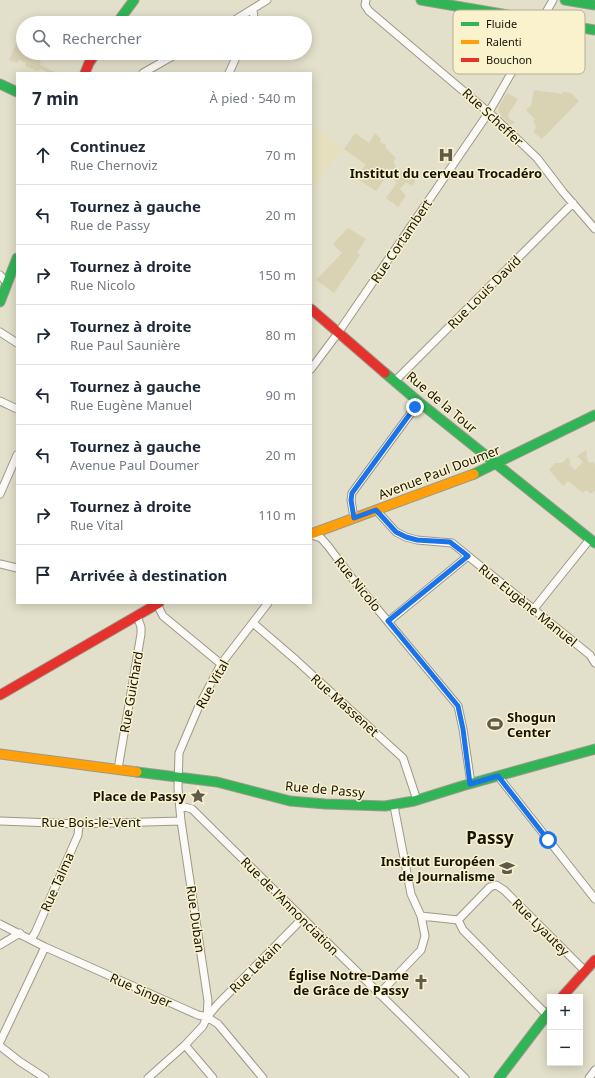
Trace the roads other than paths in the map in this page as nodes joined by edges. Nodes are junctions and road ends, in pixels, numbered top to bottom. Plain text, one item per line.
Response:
1 (134, 0) edge
2 (267, 0) edge
3 (366, 0) edge
4 (421, 0) edge
5 (553, 0) edge
6 (565, 0) edge
7 (595, 5) edge
8 (253, 10) junction
9 (481, 10) edge
10 (547, 10) edge
11 (122, 16) edge
12 (242, 16) edge
13 (254, 16) edge
14 (585, 28) edge
15 (595, 30) edge
16 (91, 60) edge
17 (166, 60) edge
18 (235, 60) edge
19 (85, 72) edge
20 (145, 72) edge
21 (229, 72) edge
22 (510, 74) edge
23 (0, 84) edge
24 (16, 92) edge
25 (489, 112) junction
26 (573, 203) junction
27 (595, 228) edge
28 (16, 260) edge
29 (0, 275) edge
30 (7, 283) junction
31 (0, 302) edge
32 (312, 310) edge
33 (0, 332) edge
34 (338, 333) junction
35 (16, 342) edge
36 (312, 368) edge
37 (395, 381) junction
38 (0, 401) edge
39 (419, 402) junction
40 (16, 409) edge
41 (595, 415) edge
42 (16, 457) edge
43 (497, 465) junction
44 (0, 494) edge
45 (376, 510) junction
46 (354, 518) junction
47 (312, 534) edge
48 (312, 534) edge
49 (592, 541) edge
50 (468, 556) junction
51 (0, 564) edge
52 (16, 568) edge
53 (158, 604) edge
54 (267, 604) edge
55 (533, 610) junction
56 (138, 616) junction
57 (388, 621) junction
58 (253, 623) junction
59 (595, 663) edge
60 (221, 664) junction
61 (0, 695) edge
62 (595, 749) edge
63 (0, 754) edge
64 (118, 768) junction
65 (178, 776) junction
66 (498, 776) junction
67 (470, 784) junction
68 (417, 800) junction
69 (181, 806) junction
70 (394, 806) junction
71 (181, 820) junction
72 (0, 821) edge
73 (79, 824) junction
74 (595, 899) edge
75 (421, 916) junction
76 (303, 918) junction
77 (458, 920) junction
78 (0, 924) edge
79 (20, 933) junction
80 (31, 939) junction
81 (0, 945) edge
82 (45, 946) junction
83 (595, 960) edge
84 (584, 970) junction
85 (379, 994) junction
86 (564, 994) edge
87 (547, 1012) edge
88 (547, 1014) edge
89 (207, 1017) junction
90 (0, 1042) edge
91 (185, 1045) junction
92 (0, 1046) edge
93 (595, 1070) edge
94 (45, 1078) edge
95 (148, 1078) edge
96 (213, 1078) edge
97 (263, 1078) edge
98 (465, 1078) edge
99 (499, 1078) edge
100 (589, 1078) edge

1 - 11 street
2 - 8 street
3 - 25 street, Rue Scheffer
4 - 9 street
5 - 10 street, Rue Cortambert
6 - 7 street
8 - 12 street
8 - 13 street
14 - 15 street
16 - 19 street
17 - 20 street
18 - 21 street
22 - 25 street, Rue Cortambert
23 - 24 street
25 - 26 street, Rue Scheffer
25 - 34 street, Rue Cortambert
26 - 27 street, Rue Scheffer
26 - 37 street, Rue Louis David
28 - 30 street
29 - 30 street
30 - 31 street
32 - 34 street, Rue de la Tour
33 - 35 street
34 - 36 street, Rue Cortambert
34 - 37 street, Rue de la Tour
37 - 39 street, Rue de la Tour
38 - 40 street
39 - 43 street, Rue de la Tour
39 - 46 street
41 - 43 street, Avenue Paul Doumer
42 - 44 street
43 - 45 street, Avenue Paul Doumer
43 - 49 street, Rue de la Tour
45 - 46 street, Avenue Paul Doumer
45 - 50 street, Rue Eugène Manuel
46 - 47 street, Avenue Paul Doumer
48 - 57 street, Rue Nicolo
49 - 55 street
50 - 55 street, Rue Eugène Manuel
50 - 57 street
51 - 52 street
53 - 56 street
53 - 60 street
54 - 58 street, Rue Vital
55 - 59 street, Rue Eugène Manuel
56 - 61 street
56 - 64 street, Rue Guichard
57 - 67 street, Rue Nicolo
58 - 60 street, Rue Vital
58 - 68 street, Rue Massenet
60 - 65 street, Rue Vital
62 - 66 street, Rue de Passy
63 - 64 street, Rue de Passy
64 - 65 street, Rue de Passy
65 - 69 street
65 - 70 street, Rue de Passy
66 - 67 street, Rue de Passy
66 - 74 street
67 - 68 street, Rue de Passy
68 - 70 street, Rue de Passy
69 - 71 street
69 - 76 street, Rue de l'Annonciation
70 - 75 street
71 - 73 street, Rue Bois-le-Vent
71 - 89 street, Rue Duban
72 - 73 street, Rue Bois-le-Vent
73 - 80 street, Rue Talma
75 - 77 street
75 - 85 street
76 - 85 street, Rue de l'Annonciation
76 - 89 street, Rue Lekain
77 - 84 street, Rue Lyautey
77 - 87 street
78 - 79 street, Rue Singer
79 - 80 street, Rue Singer
79 - 81 street
80 - 82 street, Rue Singer
82 - 89 street, Rue Singer
82 - 90 street
83 - 84 street
84 - 86 street
85 - 98 street, Rue de l'Annonciation
88 - 99 street
89 - 91 street, Rue Lekain
89 - 97 street, Rue Singer
91 - 95 street, Rue Lekain
91 - 96 street
92 - 94 street
93 - 100 street

